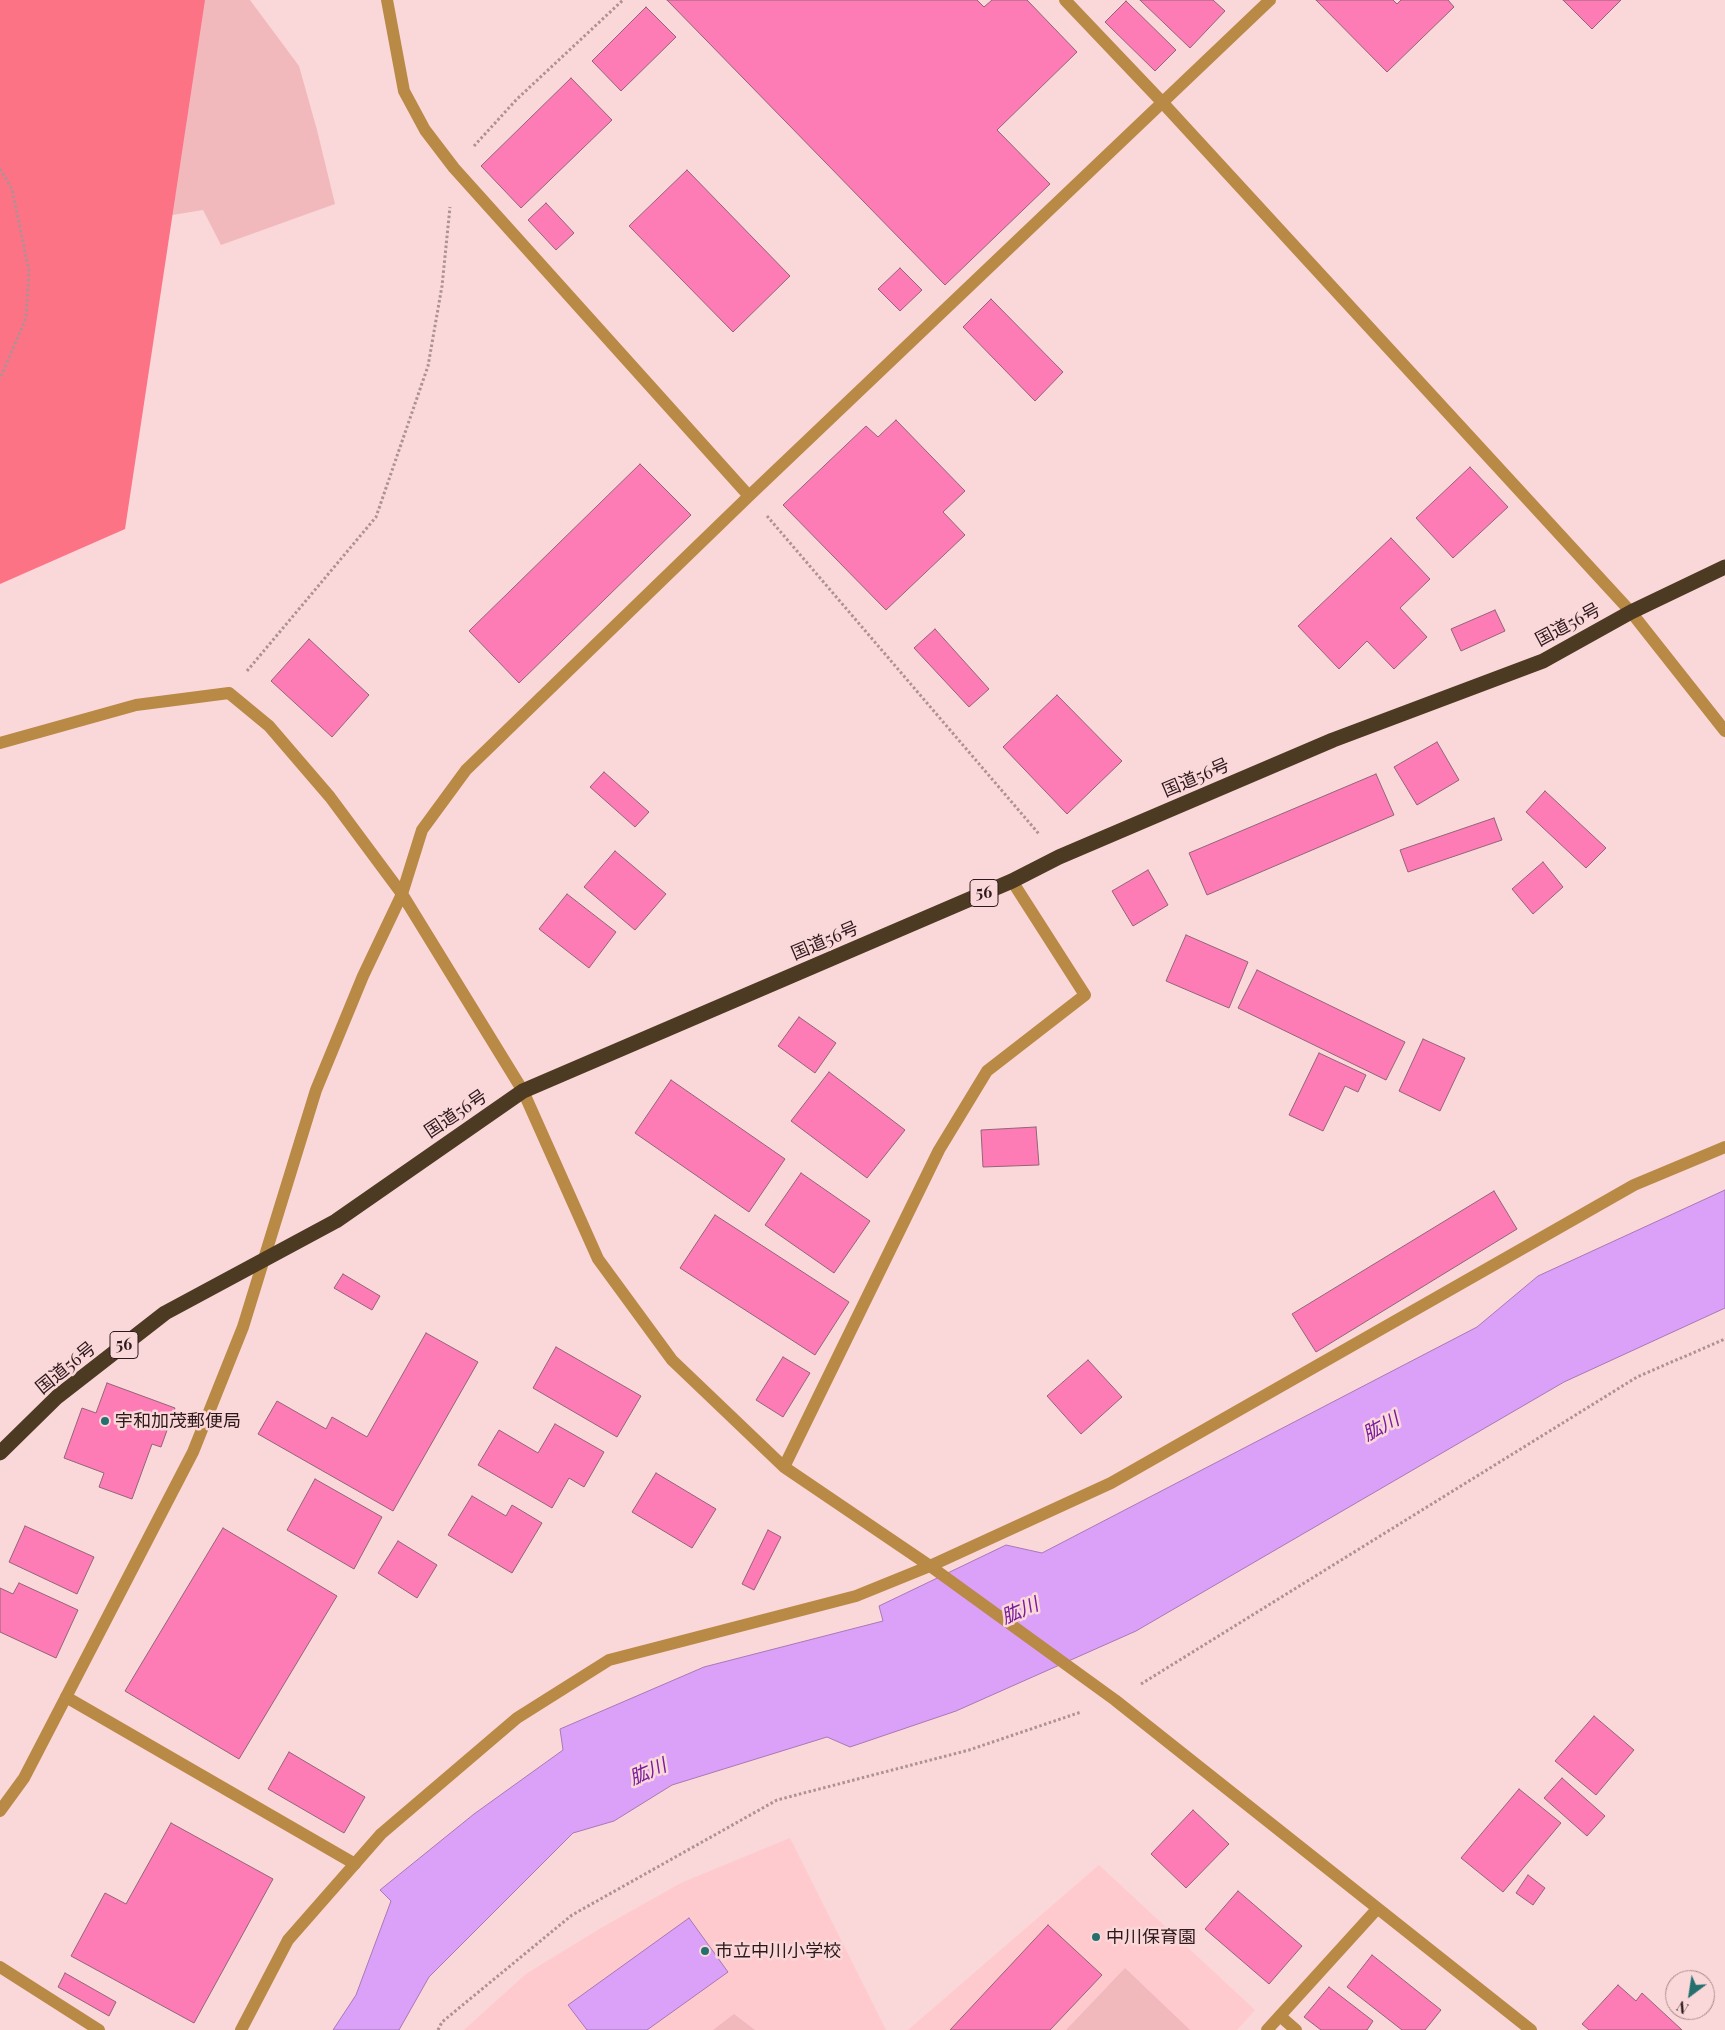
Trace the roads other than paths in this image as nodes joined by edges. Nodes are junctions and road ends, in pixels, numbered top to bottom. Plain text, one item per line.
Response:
1 (387, 0) edge
2 (1065, 0) edge
3 (1270, 0) edge
4 (1162, 102) junction
5 (750, 496) junction
6 (1725, 567) edge
7 (1630, 612) junction
8 (1725, 730) edge
9 (0, 742) edge
10 (1012, 881) junction
11 (402, 894) junction
12 (523, 1091) junction
13 (1725, 1147) edge
14 (264, 1259) junction
15 (0, 1453) edge
16 (784, 1467) junction
17 (934, 1569) junction
18 (66, 1697) junction
19 (0, 1811) edge
20 (355, 1864) junction
21 (1377, 1909) junction
22 (0, 1967) edge
23 (1280, 2016) junction
24 (99, 2030) edge
25 (241, 2030) edge
26 (1267, 2030) edge
27 (1296, 2030) edge
28 (1532, 2030) edge

1 - 5 street
2 - 4 street
3 - 4 street
4 - 5 street
4 - 7 street
5 - 11 street
6 - 7 highway, 国道56号 / 56
7 - 8 street
7 - 10 highway, 国道56号 / 56
9 - 11 street
10 - 12 highway, 国道56号 / 56
10 - 16 street
11 - 12 street
11 - 14 street
12 - 14 highway, 国道56号 / 56
12 - 16 street
13 - 17 street
14 - 15 highway, 国道56号 / 56
14 - 18 street
16 - 17 street
17 - 20 street
17 - 21 street
18 - 19 street
18 - 20 street
20 - 25 street
21 - 23 street
21 - 28 street
22 - 24 street
23 - 26 street
23 - 27 street

